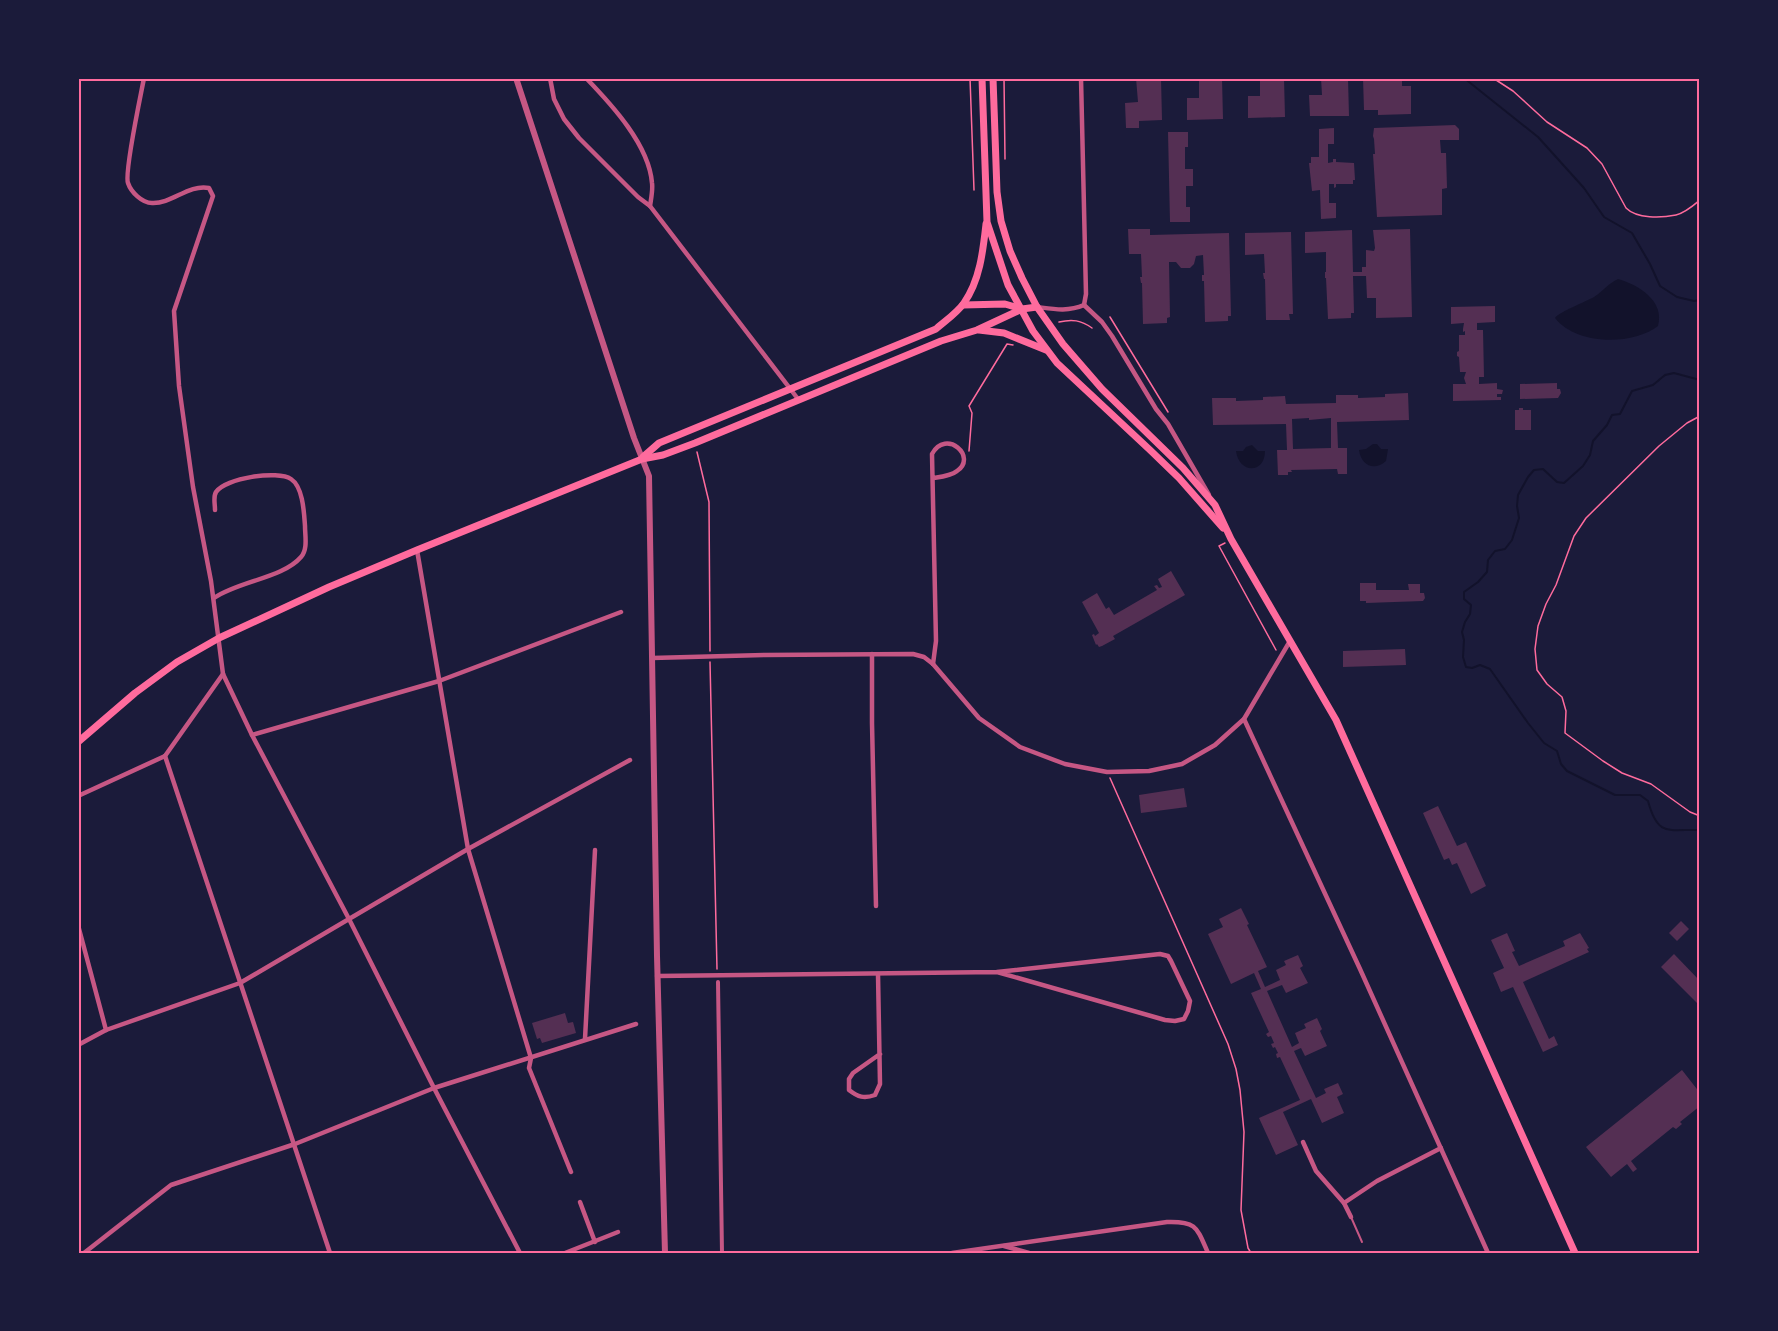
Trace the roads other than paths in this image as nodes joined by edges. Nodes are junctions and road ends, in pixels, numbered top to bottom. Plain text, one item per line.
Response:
1 (144, 78) edge
2 (516, 78) edge
3 (550, 78) edge
4 (586, 78) edge
5 (982, 78) edge
6 (993, 78) edge
7 (1081, 78) edge
8 (650, 206) junction
9 (987, 222) junction
10 (963, 305) junction
11 (1084, 305) junction
12 (1037, 307) junction
13 (1022, 309) junction
14 (977, 330) junction
15 (1046, 350) junction
16 (791, 389) junction
17 (798, 399) junction
18 (642, 459) junction
19 (933, 478) junction
20 (1215, 505) junction
21 (215, 510) dead end
22 (1229, 535) junction
23 (417, 550) junction
24 (213, 598) junction
25 (621, 612) dead end
26 (219, 638) junction
27 (1290, 641) junction
28 (872, 654) junction
29 (652, 658) junction
30 (933, 664) junction
31 (223, 674) junction
32 (439, 681) junction
33 (1244, 719) junction
34 (252, 735) junction
35 (78, 742) edge
36 (165, 756) junction
37 (630, 760) dead end
38 (78, 796) edge
39 (468, 849) junction
40 (595, 850) dead end
41 (876, 906) dead end
42 (349, 919) junction
43 (78, 925) edge
44 (997, 972) junction
45 (878, 974) junction
46 (657, 976) junction
47 (240, 982) junction
48 (718, 982) dead end
49 (636, 1024) dead end
50 (106, 1030) junction
51 (585, 1039) junction
52 (78, 1045) edge
53 (880, 1054) junction
54 (531, 1058) junction
55 (434, 1088) junction
56 (1303, 1142) dead end
57 (295, 1144) junction
58 (1441, 1148) junction
59 (571, 1172) dead end
60 (580, 1202) dead end
61 (1344, 1203) junction
62 (1351, 1217) joint
63 (618, 1232) dead end
64 (595, 1242) junction
65 (1362, 1242) dead end
66 (1001, 1245) junction
67 (84, 1253) edge
68 (330, 1253) edge
69 (520, 1253) edge
70 (565, 1253) edge
71 (665, 1253) edge
72 (722, 1253) edge
73 (952, 1253) edge
74 (1029, 1253) edge
75 (1208, 1253) edge
76 (1488, 1253) edge
77 (1575, 1253) edge

1 - 24 street
2 - 18 street
3 - 8 street
4 - 8 street
5 - 9 main road
6 - 12 main road
7 - 11 street
8 - 16 street
9 - 10 main road
9 - 13 main road
10 - 13 main road
10 - 16 main road
11 - 12 street
11 - 20 street
12 - 13 main road
12 - 20 main road
13 - 14 main road
13 - 15 main road
14 - 15 main road
14 - 17 main road
15 - 22 main road
16 - 17 street
16 - 18 main road
17 - 18 main road
18 - 23 main road
18 - 29 street
19 - 19 street
19 - 30 street
20 - 22 main road
21 - 24 street
22 - 27 main road
23 - 26 main road
23 - 32 street
24 - 26 street
25 - 32 street
26 - 31 street
26 - 35 main road
27 - 33 street
27 - 77 main road
28 - 29 street
28 - 30 street
28 - 41 street
29 - 46 street
30 - 33 street
31 - 34 street
31 - 36 street
32 - 34 street
32 - 39 street
33 - 58 street
34 - 42 street
36 - 38 street
36 - 47 street
37 - 39 street
39 - 42 street
39 - 54 street
40 - 51 street
42 - 47 street
42 - 55 street
43 - 50 street
44 - 44 street
44 - 45 street
45 - 46 street
45 - 53 street
46 - 71 street
47 - 50 street
47 - 57 street
48 - 72 street
49 - 51 street
50 - 52 street
51 - 54 street
53 - 53 street
54 - 55 street
54 - 59 street
55 - 57 street
55 - 69 street
56 - 61 street
57 - 67 street
57 - 68 street
58 - 61 street
58 - 76 street
60 - 64 street
61 - 62 street
62 - 65 lane
63 - 64 street
64 - 70 street
66 - 73 street
66 - 74 street
66 - 75 street

